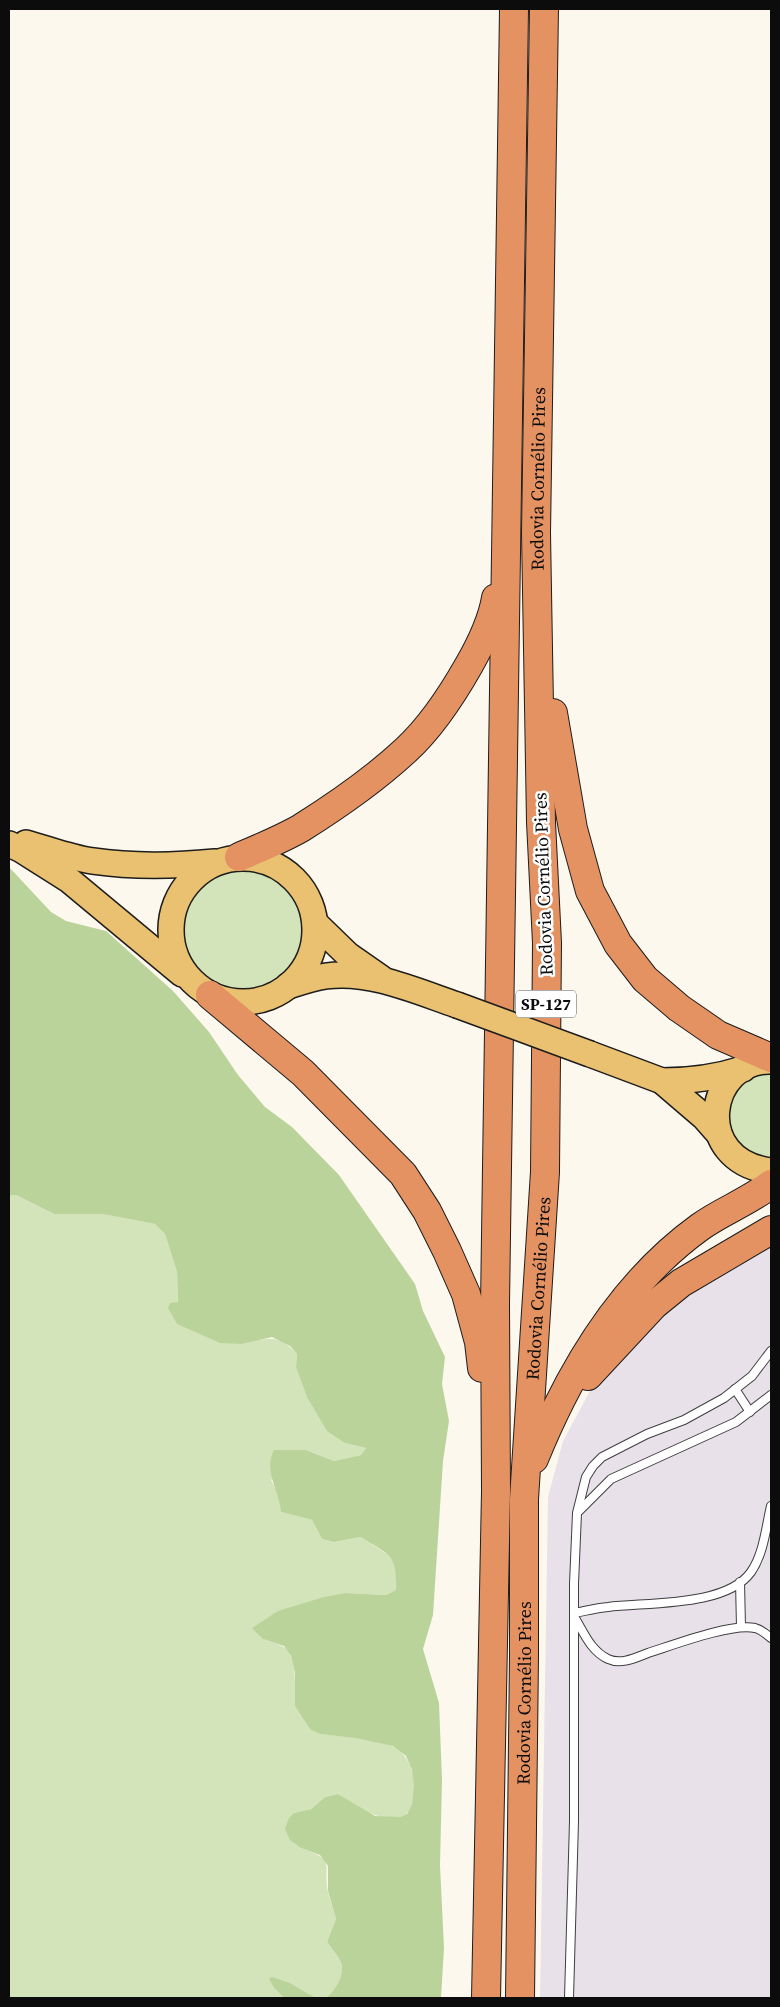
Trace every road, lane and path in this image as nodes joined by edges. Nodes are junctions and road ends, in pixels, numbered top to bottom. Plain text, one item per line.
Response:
1 (514, 9) edge
2 (544, 9) edge
3 (506, 517) junction
4 (538, 612) junction
5 (9, 838) edge
6 (9, 844) edge
7 (229, 859) junction
8 (315, 923) junction
9 (385, 981) junction
10 (288, 986) junction
11 (201, 989) junction
12 (771, 1059) edge
13 (743, 1069) junction
14 (662, 1081) junction
15 (719, 1134) junction
16 (771, 1171) edge
17 (771, 1184) edge
18 (763, 1237) edge
19 (771, 1352) edge
20 (736, 1389) junction
21 (771, 1395) edge
22 (750, 1412) junction
23 (546, 1428) junction
24 (496, 1491) junction
25 (524, 1499) junction
26 (771, 1506) edge
27 (577, 1513) junction
28 (740, 1582) junction
29 (574, 1615) junction
30 (741, 1627) junction
31 (771, 1638) edge
32 (486, 1998) edge
33 (520, 1998) edge
34 (570, 1998) edge

1 - 3 highway, Rodovia Cornélio Pires / SP-127
2 - 4 highway, Rodovia Cornélio Pires / SP-127
3 - 7 highway
3 - 24 highway, Rodovia Cornélio Pires / SP-127
4 - 12 highway
4 - 25 highway, Rodovia Cornélio Pires / SP-127
5 - 7 main road
6 - 11 main road
7 - 8 main road
7 - 11 main road
8 - 9 main road
8 - 10 main road
9 - 10 main road
9 - 14 main road, bridge
10 - 11 main road
11 - 24 highway
12 - 13 main road
13 - 14 main road
13 - 15 main road
14 - 15 main road
15 - 16 main road
17 - 23 highway
18 - 23 highway
19 - 20 lane
20 - 22 lane
20 - 27 lane
21 - 22 lane
22 - 27 lane
23 - 25 highway
24 - 32 highway, Rodovia Cornélio Pires / SP-127
25 - 33 highway, Rodovia Cornélio Pires / SP-127
26 - 28 lane
27 - 29 lane
28 - 29 lane
28 - 30 lane
29 - 30 lane
29 - 34 lane
30 - 31 lane

